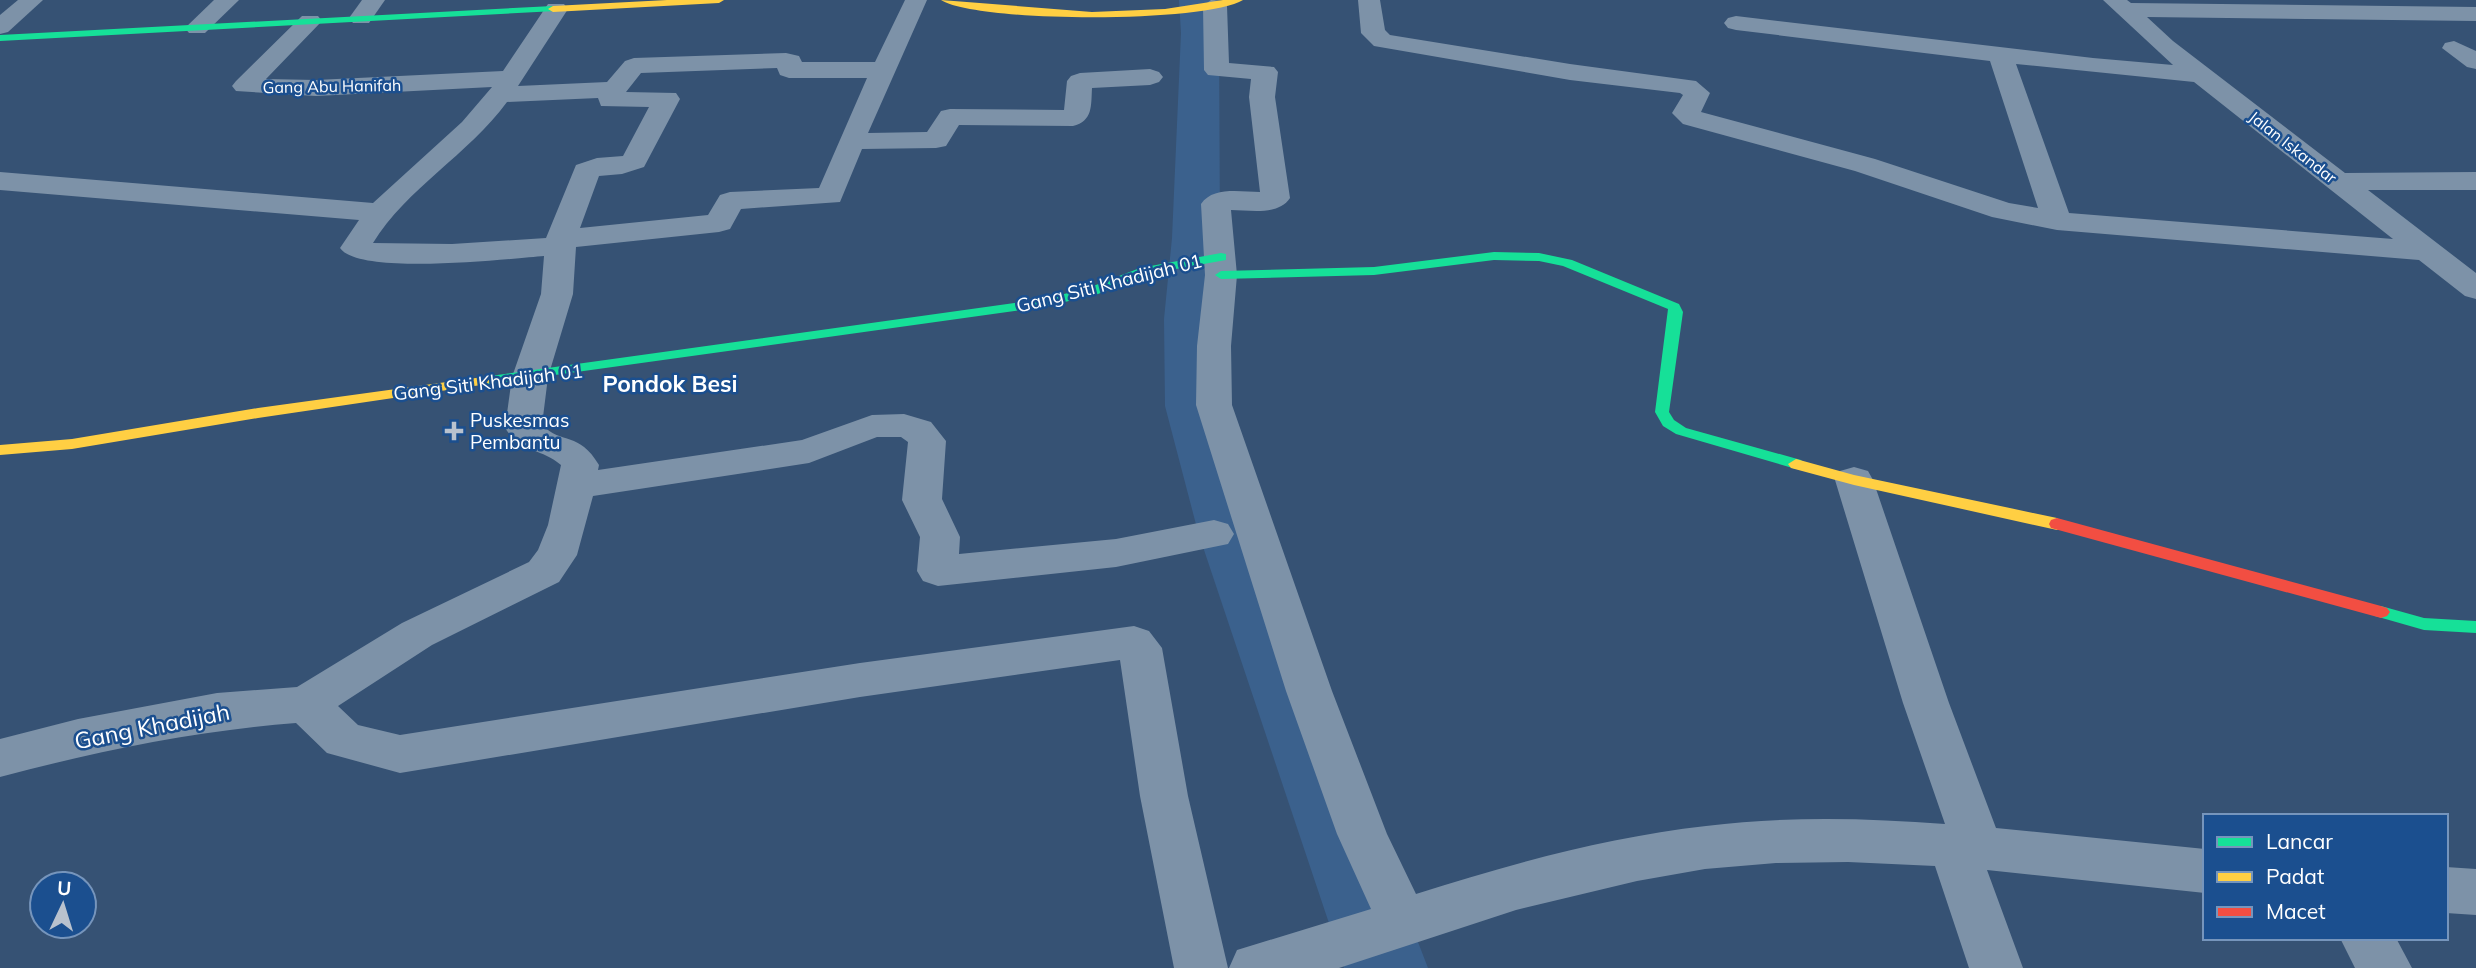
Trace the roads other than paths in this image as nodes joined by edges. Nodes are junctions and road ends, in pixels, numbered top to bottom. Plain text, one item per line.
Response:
1 (32, 0) edge
2 (228, 0) edge
3 (719, 0) edge
4 (916, 0) edge
5 (947, 0) edge
6 (1369, 0) edge
7 (2119, 5) edge
8 (1210, 6) edge
9 (368, 9) edge
10 (556, 9) junction
11 (2476, 14) edge
12 (310, 21) junction
13 (1736, 23) dead end
14 (0, 27) edge
15 (197, 28) junction
16 (0, 38) edge
17 (2454, 48) dead end
18 (2001, 56) junction
19 (2476, 62) edge
20 (883, 70) junction
21 (2203, 75) junction
22 (1150, 77) dead end
23 (505, 87) junction
24 (614, 89) junction
25 (851, 141) junction
26 (0, 181) edge
27 (2476, 181) edge
28 (2338, 182) junction
29 (382, 213) junction
30 (2057, 221) junction
31 (561, 243) junction
32 (2424, 251) junction
33 (1220, 263) junction
34 (2476, 289) edge
35 (530, 377) junction
36 (0, 450) edge
37 (1854, 480) junction
38 (576, 486) junction
39 (1214, 534) dead end
40 (2476, 627) edge
41 (306, 704) junction
42 (0, 758) edge
43 (1966, 847) junction
44 (2203, 871) edge
45 (2448, 890) edge
46 (2476, 892) edge
47 (1389, 928) junction
48 (2367, 940) edge
49 (1201, 968) edge
50 (1256, 968) edge
51 (1996, 968) edge
52 (2385, 968) edge

1 - 14 street
2 - 15 street
3 - 10 street
4 - 20 street
5 - 8 street
6 - 30 street
7 - 11 street
7 - 21 street, Jalan Iskandar
8 - 33 street
9 - 10 street
9 - 12 street
10 - 23 street
12 - 15 street
12 - 23 street, Gang Abu Hanifah
13 - 18 street
15 - 16 street
17 - 19 street
18 - 21 street
18 - 30 street
20 - 24 street
20 - 25 street
21 - 28 street, Jalan Iskandar
22 - 25 street
23 - 24 street
23 - 29 street
24 - 31 street
25 - 31 street
26 - 29 street
27 - 28 street
28 - 32 street, Jalan Iskandar
29 - 31 street
30 - 32 street
31 - 35 street
32 - 34 street, Jalan Iskandar
33 - 35 street, Gang Siti Khadijah 01
33 - 37 street, Gang Siti Khadijah 01
33 - 47 street
35 - 36 street, Gang Siti Khadijah 01
35 - 38 street
37 - 40 street
37 - 43 street
38 - 39 street
38 - 41 street
41 - 42 street, Gang Khadijah
41 - 49 street
43 - 44 street
43 - 47 street
43 - 51 street
45 - 46 street
47 - 50 street
48 - 52 street

